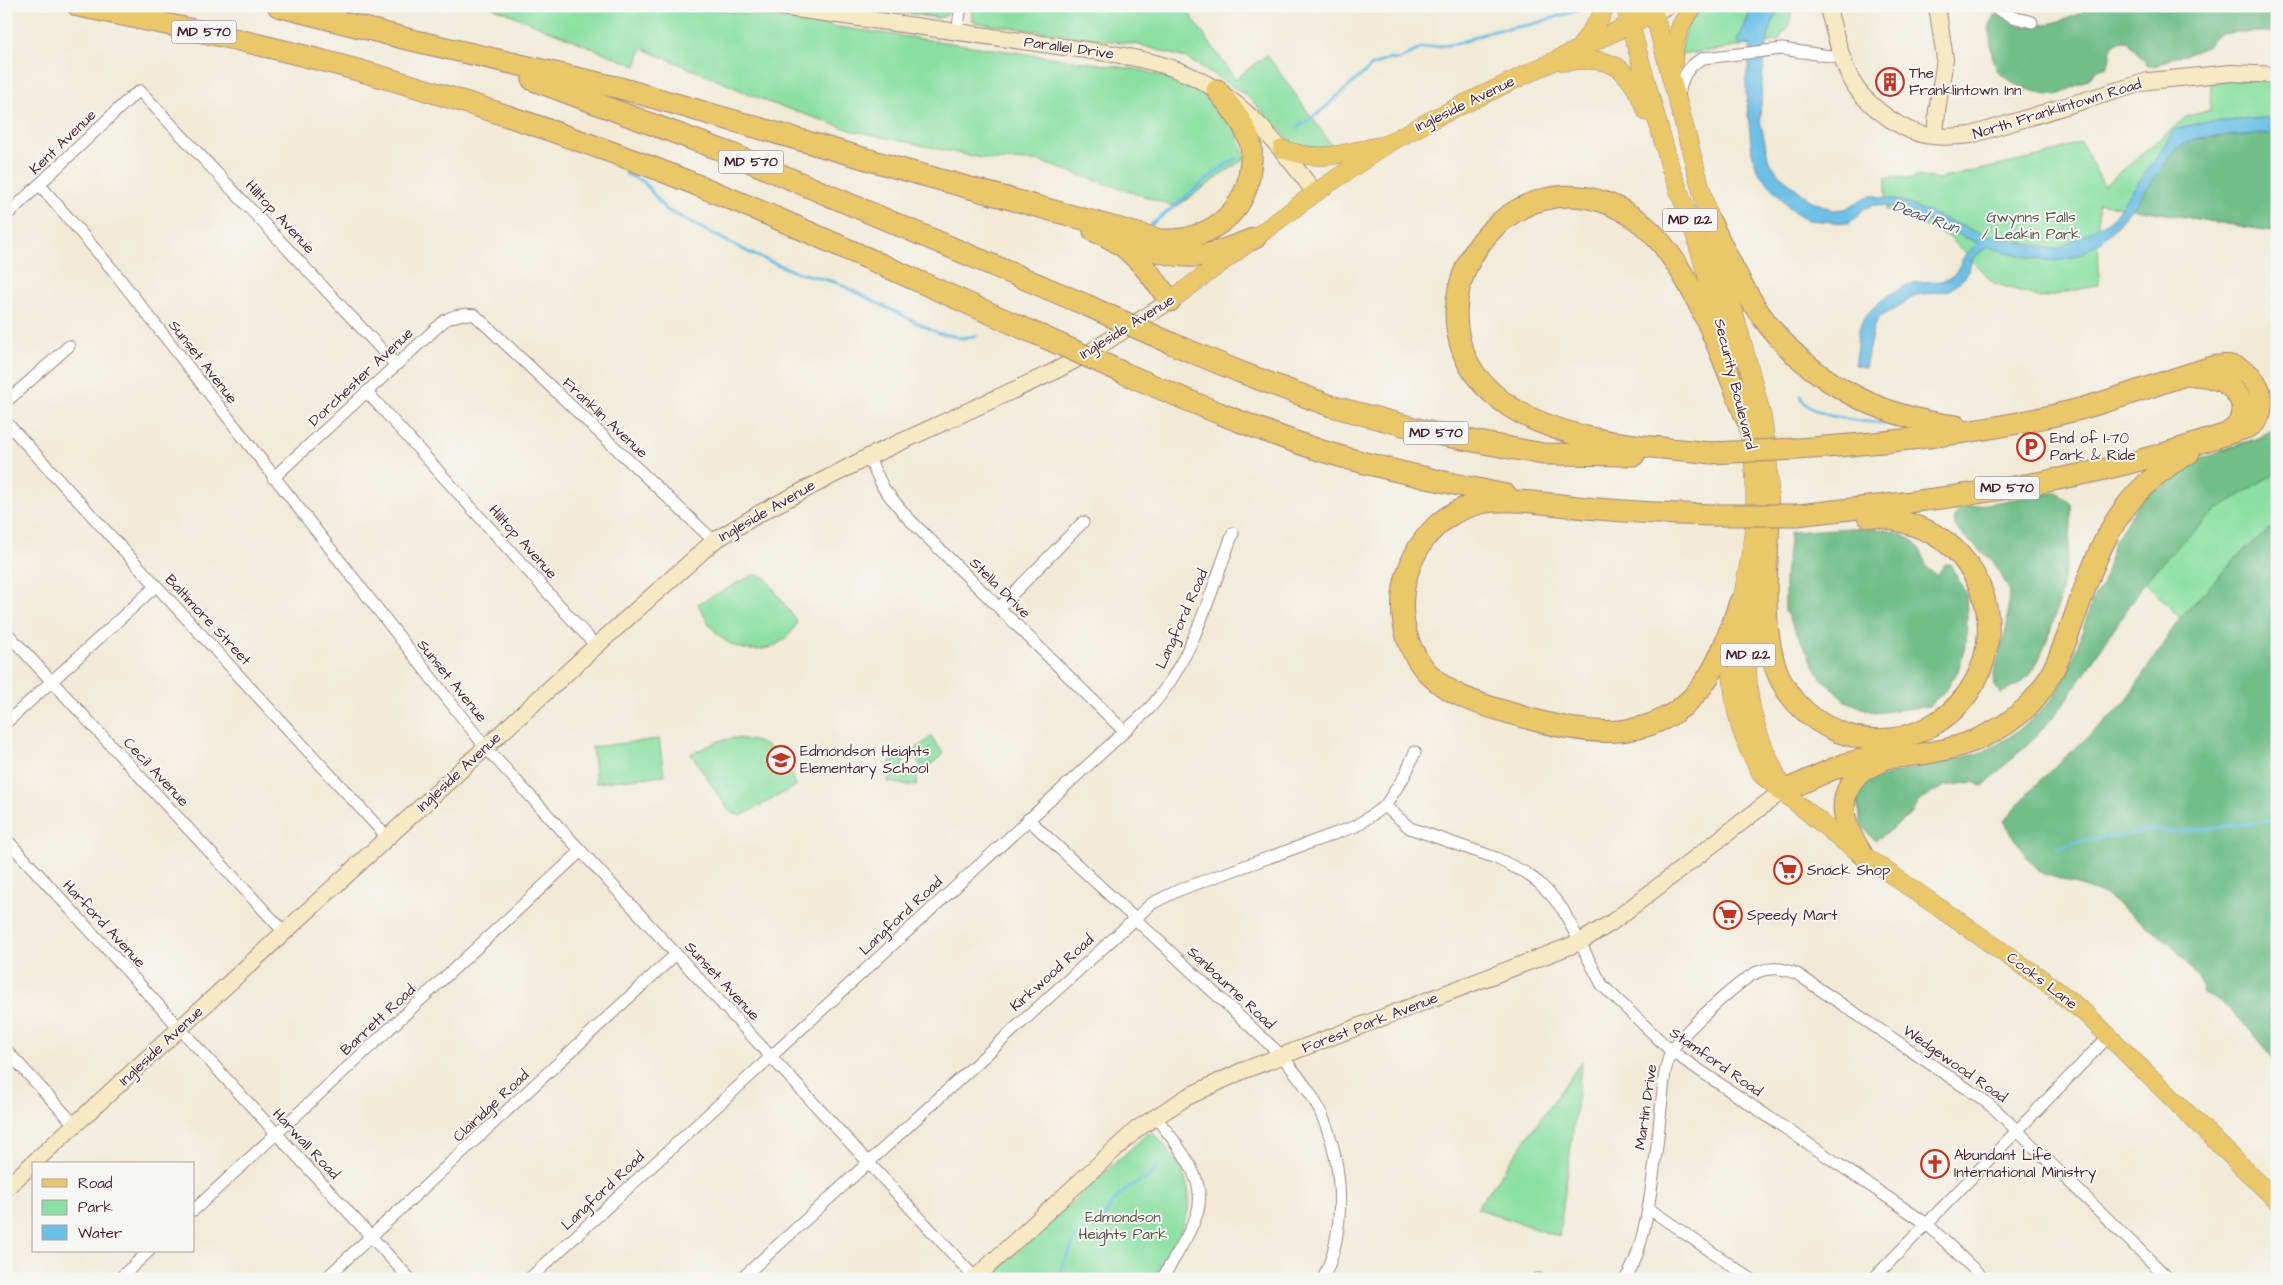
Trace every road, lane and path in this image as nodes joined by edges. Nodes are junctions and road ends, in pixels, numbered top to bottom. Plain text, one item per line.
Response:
1 (78, 6) edge
2 (278, 6) edge
3 (774, 6) edge
4 (961, 6) edge
5 (1605, 6) edge
6 (1625, 6) edge
7 (1695, 6) edge
8 (1827, 6) edge
9 (1937, 6) edge
10 (1991, 6) edge
11 (1658, 8) edge
12 (2032, 22) dead end
13 (1631, 24) junction
14 (957, 32) junction
15 (407, 39) junction
16 (1578, 49) junction
17 (1843, 58) junction
18 (1544, 66) junction
19 (2277, 75) edge
20 (1673, 82) junction
21 (1217, 90) junction
22 (140, 91) joint
23 (1679, 103) junction
24 (1935, 136) junction
25 (1387, 144) junction
26 (1282, 148) junction
27 (1671, 170) junction
28 (908, 171) junction
29 (40, 185) junction
30 (1315, 193) junction
31 (6, 216) edge
32 (1711, 224) junction
33 (1105, 235) junction
34 (1255, 238) junction
35 (1170, 301) junction
36 (474, 316) joint
37 (69, 346) dead end
38 (396, 364) junction
39 (367, 392) junction
40 (6, 402) edge
41 (1746, 418) junction
42 (6, 422) edge
43 (1984, 429) junction
44 (2220, 437) junction
45 (1711, 453) junction
46 (868, 456) junction
47 (274, 478) junction
48 (1563, 506) junction
49 (1769, 515) junction
50 (1798, 515) junction
51 (1083, 522) dead end
52 (1233, 534) dead end
53 (714, 541) junction
54 (156, 586) junction
55 (1740, 602) junction
56 (998, 608) junction
57 (6, 632) edge
58 (596, 646) junction
59 (51, 681) junction
60 (6, 723) edge
61 (1124, 731) junction
62 (486, 748) junction
63 (1415, 752) dead end
64 (1896, 757) junction
65 (1782, 791) junction
66 (1385, 806) junction
67 (1028, 819) junction
68 (388, 838) junction
69 (6, 840) edge
70 (581, 851) junction
71 (1862, 854) junction
72 (1135, 918) junction
73 (285, 933) junction
74 (1578, 943) junction
75 (676, 954) junction
76 (1741, 982) joint
77 (180, 1028) junction
78 (2108, 1036) junction
79 (6, 1050) edge
80 (1671, 1051) junction
81 (1282, 1056) junction
82 (771, 1057) junction
83 (1155, 1116) junction
84 (75, 1125) junction
85 (2017, 1131) junction
86 (276, 1134) junction
87 (34, 1162) edge
88 (868, 1162) junction
89 (32, 1164) edge
90 (6, 1188) edge
91 (2277, 1201) edge
92 (1648, 1208) junction
93 (195, 1209) edge
94 (1927, 1224) junction
95 (371, 1236) junction
96 (148, 1252) edge
97 (974, 1278) edge
98 (118, 1279) edge
99 (325, 1279) edge
100 (410, 1279) edge
101 (529, 1279) edge
102 (741, 1279) edge
103 (1162, 1279) edge
104 (1323, 1279) edge
105 (1625, 1279) edge
106 (1751, 1279) edge
107 (1873, 1279) edge
108 (1984, 1279) edge
109 (2169, 1279) edge

1 - 48 highway, MD 570, bridge
2 - 15 highway, MD 570
3 - 14 street, Parallel Drive
4 - 14 street
5 - 16 main road
6 - 13 main road, Security Boulevard / MD 122
7 - 20 main road
8 - 17 street, North Franklintown Road
9 - 24 street
10 - 12 street
11 - 13 main road, Ingleside Avenue
11 - 20 main road, Security Boulevard / MD 122
13 - 16 main road, Ingleside Avenue
13 - 27 main road, Security Boulevard / MD 122
14 - 21 street, Parallel Drive
15 - 28 highway
15 - 45 highway, MD 570, bridge
16 - 18 main road, Ingleside Avenue
17 - 23 street
17 - 24 street, North Franklintown Road
18 - 25 main road, Ingleside Avenue
18 - 27 main road
19 - 24 street, North Franklintown Road
20 - 23 main road, Security Boulevard / MD 122
21 - 26 street, Parallel Drive
21 - 28 highway
22 - 29 street, Kent Avenue
22 - 38 street, Hilltop Avenue
23 - 32 main road, Security Boulevard / MD 122
25 - 26 main road
25 - 30 main road, Ingleside Avenue
26 - 30 street, Parallel Drive
27 - 41 main road, Security Boulevard / MD 122
28 - 33 highway
29 - 31 street, Kent Avenue
29 - 47 street, Sunset Avenue
30 - 34 main road, Ingleside Avenue
32 - 43 highway
32 - 49 main road, Security Boulevard / MD 122
33 - 34 highway
33 - 35 highway
34 - 35 main road, Ingleside Avenue
35 - 46 street, Ingleside Avenue
36 - 38 street, Dorchester Avenue
36 - 53 street, Franklin Avenue
37 - 40 street
38 - 39 street, Dorchester Avenue
39 - 47 street, Dorchester Avenue
39 - 58 street, Hilltop Avenue
41 - 45 highway
41 - 55 main road, Security Boulevard / MD 122
42 - 54 street, Baltimore Street
43 - 44 highway, MD 570
43 - 45 highway, MD 570, bridge
44 - 50 highway, MD 570
44 - 64 highway
46 - 53 street, Ingleside Avenue
46 - 56 street, Stella Drive
47 - 62 street, Sunset Avenue
48 - 50 highway, MD 570, bridge
48 - 55 highway
49 - 50 highway
49 - 65 main road, Security Boulevard / MD 122
51 - 56 street
52 - 61 street, Langford Road
53 - 58 street, Ingleside Avenue
54 - 59 street
54 - 68 street, Baltimore Street
55 - 65 main road, Security Boulevard / MD 122
56 - 61 street, Stella Drive
57 - 59 street, Cecil Avenue
58 - 62 street, Ingleside Avenue
59 - 60 street
59 - 73 street, Cecil Avenue
61 - 67 street, Langford Road
62 - 68 street, Ingleside Avenue
62 - 70 street, Sunset Avenue
63 - 66 street, Kirkwood Road
64 - 65 highway
64 - 71 highway
65 - 71 main road, Cooks Lane / MD 122
65 - 74 street, Forest Park Avenue
66 - 72 street, Kirkwood Road
66 - 74 street, Stamford Road
67 - 72 street, Sanbourne Road
67 - 82 street, Langford Road
68 - 73 street, Ingleside Avenue
69 - 77 street, Harford Avenue
70 - 75 street, Sunset Avenue
70 - 86 street, Barrett Road
71 - 78 main road, Cooks Lane / MD 122
72 - 81 street, Sanbourne Road
72 - 88 street, Kirkwood Road
73 - 77 street, Ingleside Avenue
74 - 80 street, Stamford Road
74 - 81 street, Forest Park Avenue
75 - 82 street, Sunset Avenue
75 - 95 street, Clairidge Road
76 - 80 street, Martin Drive
76 - 85 street, Wedgewood Road
77 - 84 street, Ingleside Avenue
77 - 86 street, Harwall Road
78 - 85 street
78 - 91 main road, Cooks Lane
79 - 84 street
80 - 92 street, Martin Drive
80 - 94 street, Stamford Road
81 - 83 street, Forest Park Avenue
81 - 104 street, Sanbourne Road
82 - 88 street, Sunset Avenue
82 - 101 street, Langford Road
83 - 97 street, Forest Park Avenue
83 - 103 street
84 - 87 street, Ingleside Avenue
85 - 94 street
85 - 109 street, Wedgewood Road
86 - 93 street, Barrett Road
86 - 95 street, Harwall Road
88 - 97 street, Sunset Avenue
88 - 102 street, Kirkwood Road
89 - 90 street, Ingleside Avenue
92 - 105 street, Martin Drive
92 - 106 street
94 - 107 street
94 - 108 street, Stamford Road
95 - 99 street, Clairidge Road
95 - 100 street, Harwall Road
96 - 98 street

